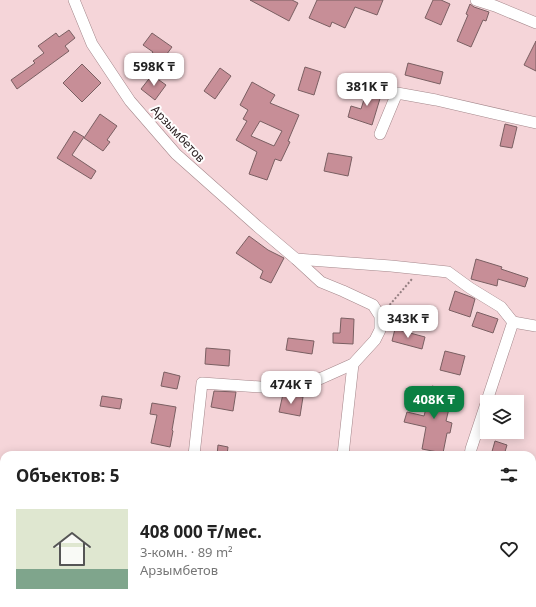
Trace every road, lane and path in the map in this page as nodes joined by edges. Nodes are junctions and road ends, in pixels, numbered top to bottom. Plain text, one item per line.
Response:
1 (74, 0) edge
2 (476, 0) edge
3 (536, 23) edge
4 (536, 123) edge
5 (380, 134) dead end
6 (296, 259) junction
7 (420, 270) junction
8 (380, 316) junction
9 (513, 322) junction
10 (536, 326) edge
11 (353, 364) junction
12 (194, 451) edge
13 (342, 451) edge
14 (471, 451) edge

1 - 6 street, Арзымбетов
2 - 3 street
4 - 5 street
6 - 7 street
6 - 8 street, Арзымбетов
7 - 8 path
7 - 9 street
8 - 11 street
9 - 10 street
9 - 14 street
11 - 12 street
11 - 13 street

